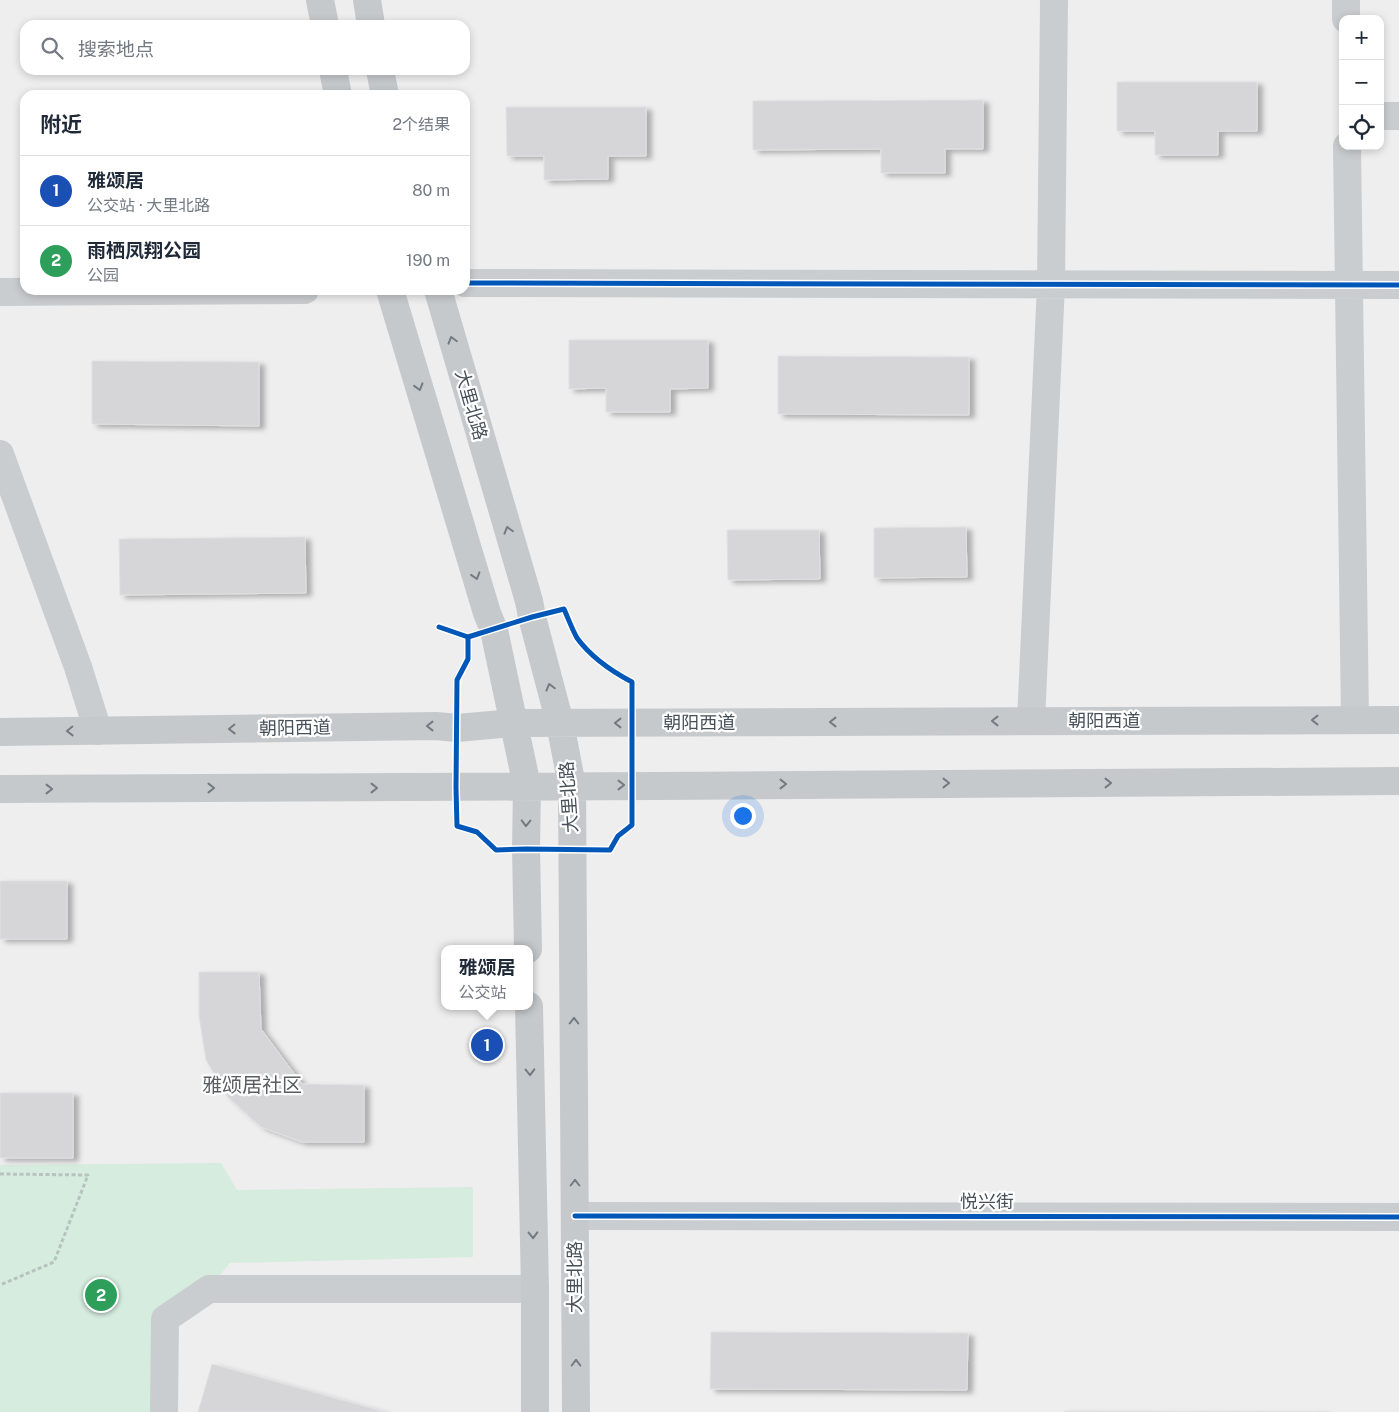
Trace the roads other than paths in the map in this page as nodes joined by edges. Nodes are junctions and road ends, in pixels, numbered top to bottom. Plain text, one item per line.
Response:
1 (320, 0) edge
2 (367, 0) edge
3 (1054, 0) edge
4 (1346, 0) edge
5 (1346, 15) edge
6 (324, 20) edge
7 (370, 20) edge
8 (334, 75) edge
9 (381, 75) edge
10 (337, 90) edge
11 (384, 90) edge
12 (1384, 116) edge
13 (1399, 116) edge
14 (1347, 150) edge
15 (0, 275) edge
16 (20, 275) edge
17 (470, 283) edge
18 (1051, 285) junction
19 (1349, 285) junction
20 (1399, 285) edge
21 (0, 292) edge
22 (20, 292) edge
23 (392, 295) edge
24 (439, 295) edge
25 (0, 454) edge
26 (1355, 720) junction
27 (1399, 720) edge
28 (1031, 721) junction
29 (513, 723) junction
30 (560, 724) junction
31 (98, 731) junction
32 (0, 732) edge
33 (1399, 781) edge
34 (527, 786) junction
35 (572, 786) junction
36 (0, 789) edge
37 (528, 945) edge
38 (529, 1010) edge
39 (575, 1216) junction
40 (1399, 1216) edge
41 (534, 1289) junction
42 (164, 1412) edge
43 (536, 1412) edge
44 (576, 1412) edge

1 - 6 main road
2 - 7 main road
3 - 18 street
4 - 5 street
8 - 10 main road
9 - 11 main road
12 - 13 street
14 - 19 street
15 - 16 street
17 - 18 street
18 - 19 street
18 - 28 street
19 - 20 street
19 - 26 street
21 - 22 street
23 -> 29 main road
30 -> 24 main road, 大里北路
25 - 31 street
26 - 27 main road, 朝阳西道
26 -> 28 main road, 朝阳西道
28 -> 30 main road, 朝阳西道
29 - 30 main road, 朝阳西道
29 -> 31 main road, 朝阳西道
29 - 34 main road
30 - 35 main road, 大里北路
31 -> 32 main road, 朝阳西道
35 -> 33 main road
34 - 35 main road
36 -> 34 main road
34 -> 37 main road
39 -> 35 main road, 大里北路
38 -> 41 main road
39 - 40 street, 悦兴街
44 -> 39 main road, 大里北路
41 - 42 street
41 - 43 main road

